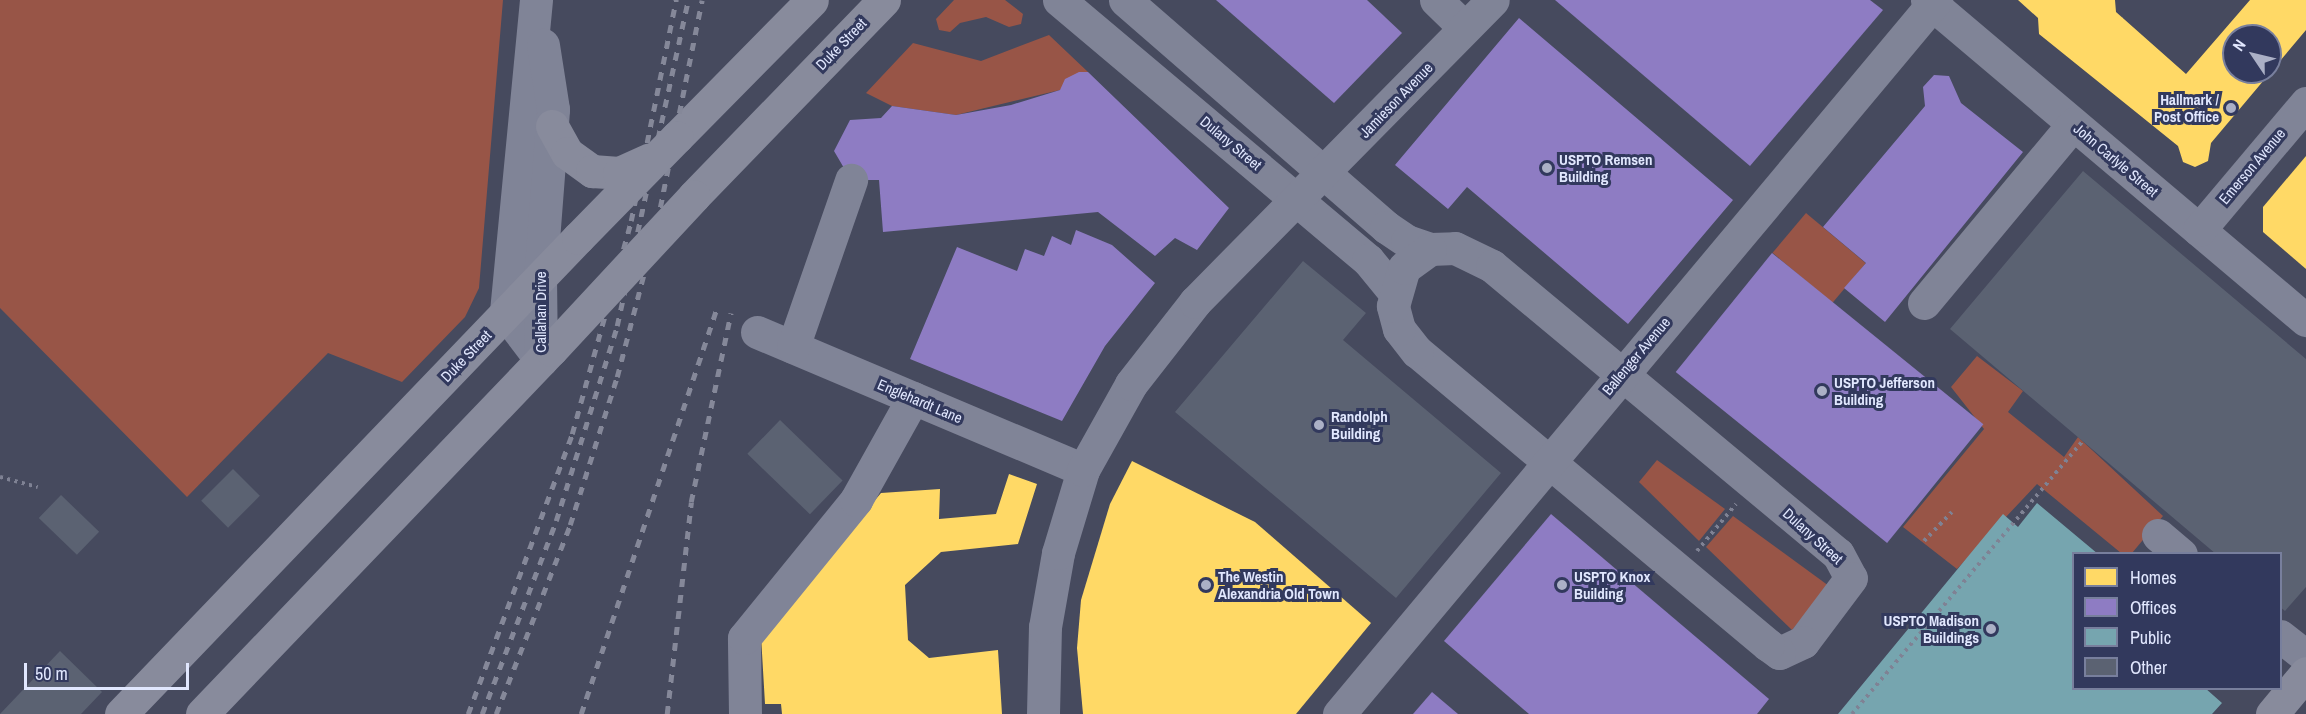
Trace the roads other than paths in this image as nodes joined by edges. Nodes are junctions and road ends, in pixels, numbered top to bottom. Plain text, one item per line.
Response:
1 (537, 0) edge
2 (812, 0) edge
3 (884, 0) edge
4 (1059, 0) edge
5 (1125, 0) edge
6 (1436, 0) edge
7 (1493, 0) edge
8 (1931, 1) edge
9 (1465, 28) junction
10 (2306, 103) edge
11 (2073, 124) junction
12 (552, 126) junction
13 (677, 137) junction
14 (1323, 176) junction
15 (851, 180) dead end
16 (1298, 200) junction
17 (2199, 230) junction
18 (1430, 249) junction
19 (540, 279) junction
20 (1395, 293) junction
21 (1924, 303) dead end
22 (506, 314) junction
23 (2306, 320) edge
24 (757, 332) dead end
25 (793, 347) junction
26 (546, 355) junction
27 (1620, 375) junction
28 (913, 398) junction
29 (1548, 462) junction
30 (1083, 471) junction
31 (2282, 638) edge
32 (2306, 657) edge
33 (2306, 673) edge
34 (121, 714) edge
35 (202, 714) edge
36 (745, 714) edge
37 (1043, 714) edge
38 (1339, 714) edge
39 (2272, 714) edge

1 - 12 street, Callahan Drive
1 - 22 street, Callahan Drive
2 - 13 main road, Duke Street
3 - 26 main road, Duke Street, bridge
4 - 16 street, Dulany Street
5 - 14 street, Dulany Street
6 - 9 street
7 - 9 street, Jamieson Avenue
8 - 11 street, John Carlyle Street
8 - 27 street, Ballenger Avenue
9 - 14 street, Jamieson Avenue
10 - 17 street, Emerson Avenue
11 - 17 street, John Carlyle Street
11 - 21 street
12 - 13 main road, bridge
12 - 19 street, Callahan Drive
13 - 19 main road, Duke Street, bridge
14 - 16 street, Jamieson Avenue
14 - 18 street, Dulany Street
15 - 25 street
16 - 20 street, Dulany Street
16 - 30 street, Jamieson Avenue
17 - 23 street, John Carlyle Street
18 - 20 street, Dulany Street
18 - 27 street, Dulany Street
19 - 22 main road, Duke Street
19 - 26 street, Callahan Drive
20 - 29 street, Dulany Street
22 - 26 street, Callahan Drive
22 - 34 main road, Duke Street
24 - 25 street, Englehardt Lane
25 - 28 street, Englehardt Lane
26 - 35 main road, Duke Street
27 - 29 street, Ballenger Avenue
27 - 29 street, Dulany Street
28 - 30 street, Englehardt Lane
28 - 36 street
29 - 38 street, Ballenger Avenue
30 - 37 street, Jamieson Avenue
31 - 32 street
33 - 39 main road

